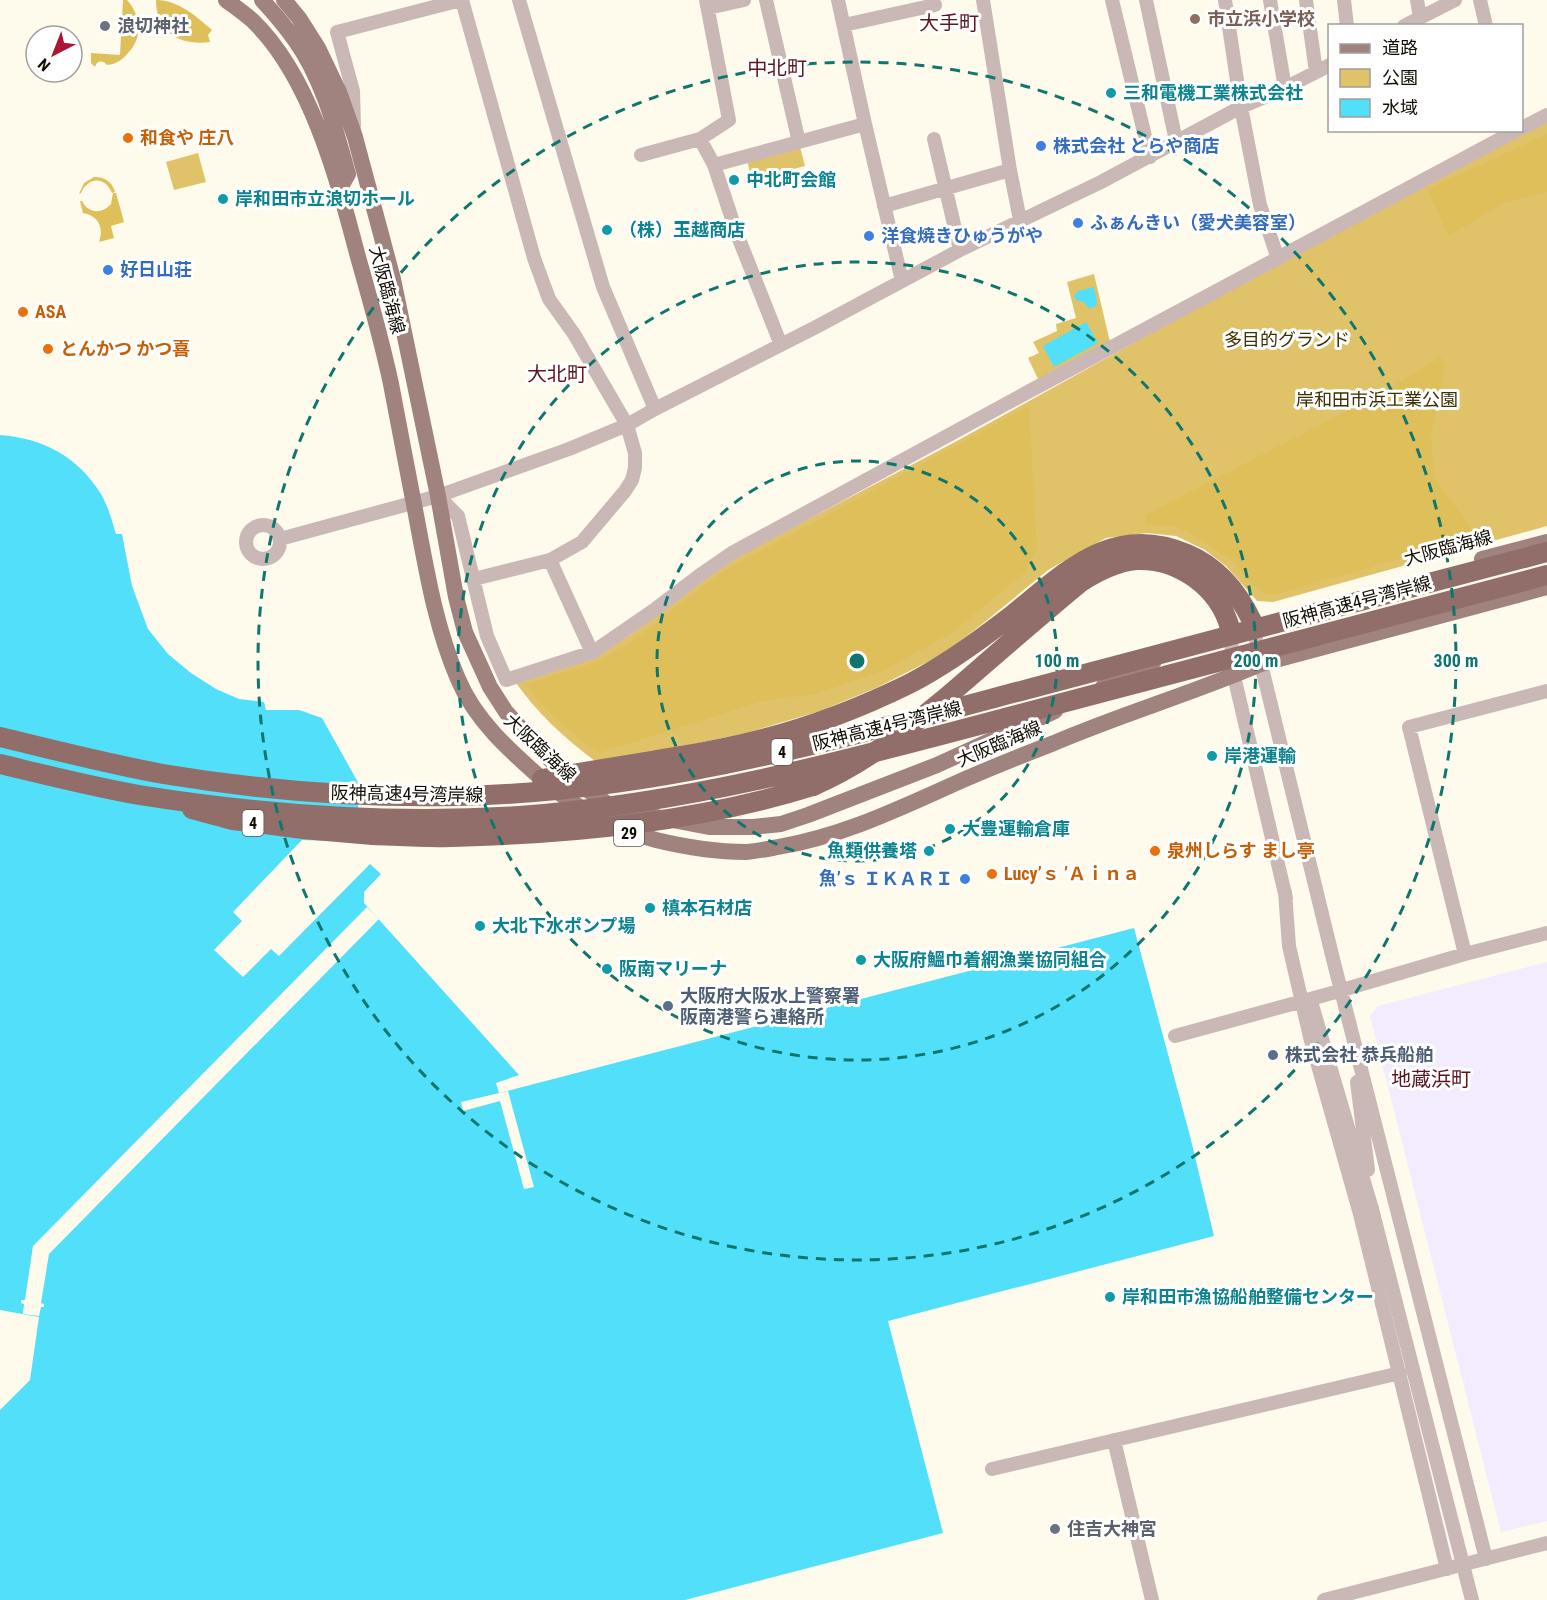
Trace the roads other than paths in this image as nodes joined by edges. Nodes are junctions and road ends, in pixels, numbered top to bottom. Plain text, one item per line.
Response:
1 (226, 0) edge
2 (263, 0) edge
3 (284, 0) edge
4 (461, 0) edge
5 (519, 0) edge
6 (744, 0) edge
7 (766, 0) edge
8 (838, 0) edge
9 (983, 0) edge
10 (1112, 0) edge
11 (1146, 0) edge
12 (1224, 0) edge
13 (1270, 0) edge
14 (1306, 0) edge
15 (1344, 0) edge
16 (1417, 0) edge
17 (1455, 0) edge
18 (1480, 0) edge
19 (707, 4) edge
20 (935, 5) dead end
21 (1420, 17) junction
22 (1347, 24) edge
23 (1408, 24) edge
24 (1486, 24) edge
25 (844, 25) junction
26 (1328, 66) edge
27 (1316, 72) junction
28 (1285, 88) junction
29 (1241, 107) junction
30 (1547, 115) edge
31 (865, 124) junction
32 (1523, 126) edge
33 (1511, 132) edge
34 (355, 137) junction
35 (700, 139) junction
36 (934, 139) dead end
37 (1176, 141) junction
38 (799, 142) junction
39 (641, 155) dead end
40 (1150, 157) junction
41 (714, 165) junction
42 (1010, 170) junction
43 (340, 188) junction
44 (944, 188) junction
45 (885, 206) junction
46 (1020, 220) junction
47 (960, 250) junction
48 (1278, 259) junction
49 (902, 281) junction
50 (781, 345) junction
51 (655, 409) junction
52 (627, 425) junction
53 (438, 496) junction
54 (414, 503) junction
55 (280, 539) dead end
56 (1547, 542) edge
57 (1547, 552) edge
58 (550, 560) junction
59 (1547, 575) edge
60 (474, 579) junction
61 (1547, 587) edge
62 (1252, 621) junction
63 (1230, 628) junction
64 (590, 648) dead end
65 (1261, 664) junction
66 (1233, 676) junction
67 (1547, 691) edge
68 (0, 737) edge
69 (0, 764) edge
70 (136, 795) junction
71 (366, 795) junction
72 (1547, 933) edge
73 (1464, 954) junction
74 (1341, 990) junction
75 (1306, 1000) junction
76 (1351, 1026) junction
77 (1175, 1036) dead end
78 (1372, 1209) junction
79 (1400, 1373) junction
80 (1114, 1440) junction
81 (992, 1469) dead end
82 (1547, 1543) edge
83 (1486, 1559) junction
84 (1447, 1569) junction
85 (1152, 1600) edge
86 (1324, 1600) edge
87 (1472, 1600) edge

1 - 43 main road, 大阪臨海線 / 29
2 - 43 main road
3 - 34 main road, 大阪臨海線 / 29
4 - 34 street
4 - 52 street
5 - 51 street
6 - 19 street
7 - 38 street
8 - 25 street
9 - 42 street
10 - 40 street
11 - 37 street
12 - 29 street
13 - 28 street
14 - 27 street
15 - 22 street
16 - 21 street
17 - 21 street
18 - 24 street
19 - 35 street
20 - 25 street
21 - 23 street
25 - 31 street
26 - 27 street
27 - 28 street
28 - 29 street
29 - 37 street
29 - 48 street
30 - 32 street
31 - 38 street
31 - 45 street
33 - 48 street
34 - 53 main road, 大阪臨海線 / 29
35 - 39 street
35 - 41 street
36 - 44 street
37 - 40 street
38 - 41 street
40 - 46 street
41 - 50 street
42 - 44 street
42 - 46 street
43 - 54 main road, 大阪臨海線 / 29
44 - 45 street
44 - 47 street
45 - 49 street
46 - 47 street
47 - 49 street
48 - 60 street
49 - 50 street
50 - 51 street
51 - 52 street
52 - 53 street
52 - 58 street
53 - 54 street
53 - 60 street
53 - 63 main road, 大阪臨海線 / 29
54 - 55 street
54 - 66 main road, 大阪臨海線 / 29
56 - 62 main road, 大阪臨海線 / 29
57 - 71 highway, 阪神高速4号湾岸線 / 4, bridge
58 - 60 street
58 - 64 street
59 - 70 highway, 阪神高速4号湾岸線 / 4, bridge
61 - 65 main road, 大阪臨海線 / 29
62 - 63 main road, 大阪臨海線 / 29
62 - 65 street
62 - 71 highway, 4, bridge
63 - 66 street
63 - 70 highway, 4, bridge
65 - 66 main road, 大阪臨海線 / 29
65 - 74 street
66 - 75 street
67 - 73 street
68 - 71 highway, 阪神高速4号湾岸線 / 4, bridge
69 - 70 highway, 阪神高速4号湾岸線 / 4, bridge
72 - 73 street
73 - 74 street
74 - 75 street
74 - 76 street
75 - 77 street
75 - 78 street
75 - 79 street
76 - 78 street
76 - 83 street
78 - 87 street, bridge
79 - 80 street
79 - 84 street
80 - 81 street
80 - 85 street
82 - 83 street
83 - 84 street
84 - 86 street

